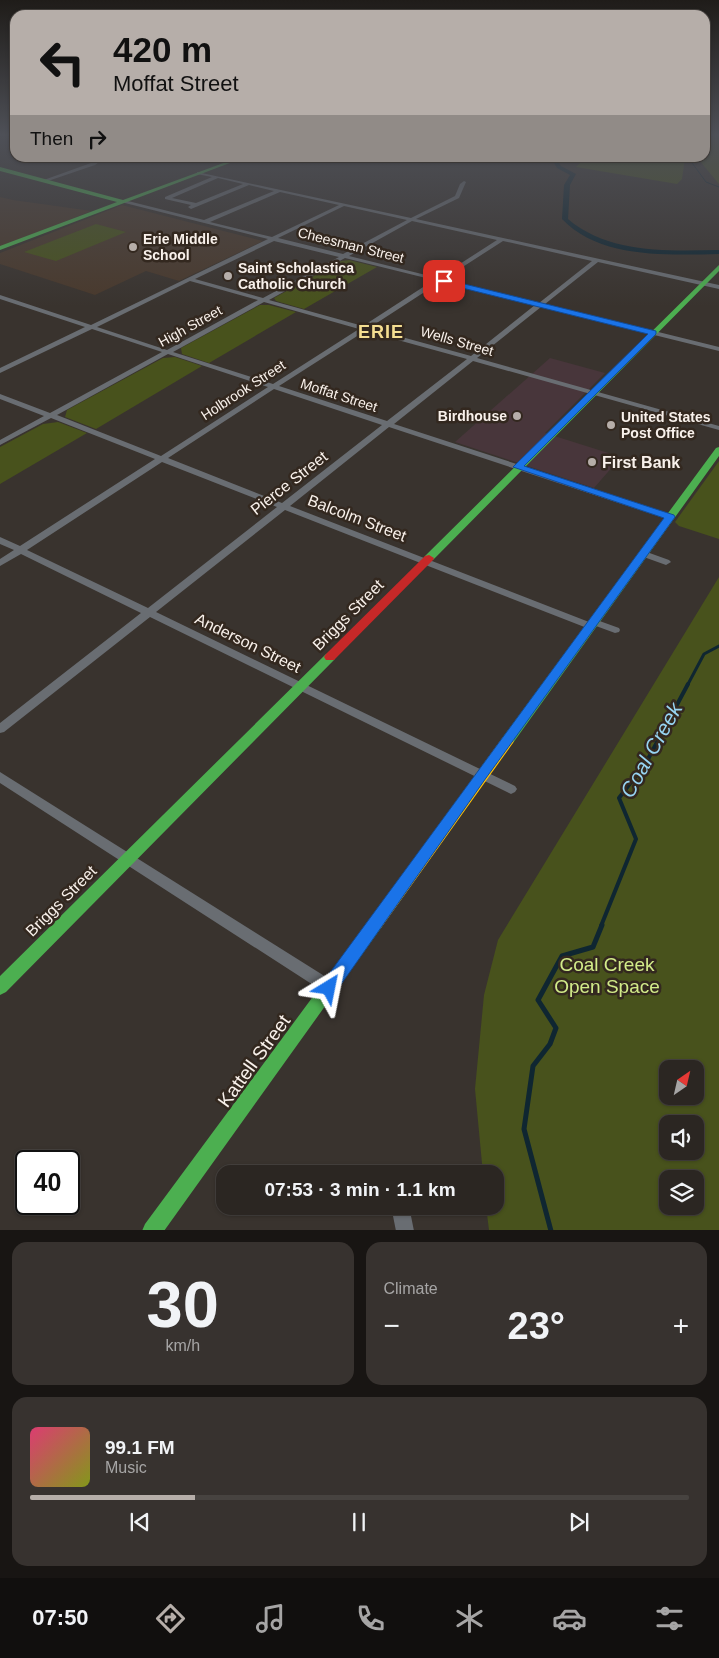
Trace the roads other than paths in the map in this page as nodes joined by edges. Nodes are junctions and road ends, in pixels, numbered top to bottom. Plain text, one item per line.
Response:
1 (83, 191) edge
2 (151, 191) edge
3 (183, 191) edge
4 (230, 191) edge
5 (277, 191) edge
6 (280, 191) edge
7 (460, 191) edge
8 (124, 202) junction
9 (196, 205) junction
10 (343, 205) junction
11 (174, 214) junction
12 (411, 220) junction
13 (205, 222) junction
14 (271, 239) junction
15 (501, 240) junction
16 (0, 249) edge
17 (344, 257) junction
18 (596, 261) junction
19 (719, 267) edge
20 (189, 279) junction
21 (438, 280) junction
22 (702, 284) junction
23 (719, 287) edge
24 (0, 297) edge
25 (264, 300) junction
26 (539, 305) junction
27 (91, 327) junction
28 (363, 328) junction
29 (653, 333) junction
30 (719, 349) edge
31 (169, 352) junction
32 (471, 358) junction
33 (0, 372) edge
34 (272, 386) junction
35 (593, 393) junction
36 (0, 396) edge
37 (51, 416) junction
38 (387, 424) junction
39 (719, 428) edge
40 (0, 443) edge
41 (719, 450) edge
42 (161, 459) junction
43 (518, 467) junction
44 (284, 506) junction
45 (670, 517) junction
46 (0, 540) edge
47 (20, 550) junction
48 (644, 554) junction
49 (425, 561) junction
50 (666, 562) dead end
51 (0, 563) edge
52 (147, 612) junction
53 (592, 624) junction
54 (615, 630) dead end
55 (299, 686) junction
56 (0, 728) edge
57 (482, 775) junction
58 (0, 778) edge
59 (511, 789) dead end
60 (128, 857) junction
61 (0, 987) edge
62 (329, 988) junction
63 (402, 1215) edge
64 (152, 1230) edge
65 (405, 1230) edge

1 - 8 street
2 - 8 street
3 - 9 street
4 - 9 street
5 - 13 street
6 - 10 street
7 - 12 street, High Street
8 - 11 street, Cheesman Street
8 - 16 street
9 - 11 street
10 - 12 street
10 - 14 street
11 - 13 street, Cheesman Street
12 - 15 street
12 - 17 street, High Street
13 - 14 street, Cheesman Street
14 - 17 street, Cheesman Street
14 - 20 street
15 - 18 street
15 - 21 street, Holbrook Street
17 - 21 street, Cheesman Street
17 - 25 street, High Street
18 - 22 street
18 - 26 street, Pierce Street
19 - 22 street, Briggs Street
20 - 25 street, Wells Street
20 - 27 street
21 - 26 street, Cheesman Street
21 - 28 street, Holbrook Street
22 - 23 street
22 - 29 street, Briggs Street
24 - 27 street, Moffat Street
25 - 28 street, Wells Street
25 - 31 street, High Street
26 - 29 street, Cheesman Street
26 - 32 street, Pierce Street
27 - 31 street, Moffat Street
27 - 33 street
28 - 32 street, Wells Street
28 - 34 street, Holbrook Street
29 - 30 street, Cheesman Street
29 - 35 street, Briggs Street
31 - 34 street, Moffat Street
31 - 37 street, High Street
32 - 35 street, Wells Street
32 - 38 street, Pierce Street
34 - 38 street, Moffat Street
34 - 42 street, Holbrook Street
35 - 39 street, Wells Street
35 - 43 street, Briggs Street
36 - 37 street, Balcolm Street
37 - 40 street, High Street
37 - 42 street, Balcolm Street
38 - 43 street, Moffat Street
38 - 44 street, Pierce Street
41 - 45 street, Kattell Street
42 - 44 street, Balcolm Street
42 - 47 street, Holbrook Street
43 - 45 street, Moffat Street
43 - 49 street, Briggs Street
44 - 49 street, Balcolm Street
44 - 52 street, Pierce Street
45 - 48 street, Kattell Street
46 - 47 street, Anderson Street
47 - 51 street, Holbrook Street
47 - 52 street, Anderson Street
48 - 50 street
48 - 53 street, Kattell Street
49 - 53 street, Balcolm Street
49 - 55 street, Briggs Street
52 - 55 street, Anderson Street
52 - 56 street, Pierce Street
53 - 54 street, Balcolm Street
53 - 57 street, Kattell Street
55 - 57 street, Anderson Street
55 - 60 street, Briggs Street
57 - 59 street, Anderson Street
57 - 62 street, Kattell Street
58 - 60 street
60 - 61 street, Briggs Street
60 - 62 street
62 - 64 street, Kattell Street
63 - 65 street

